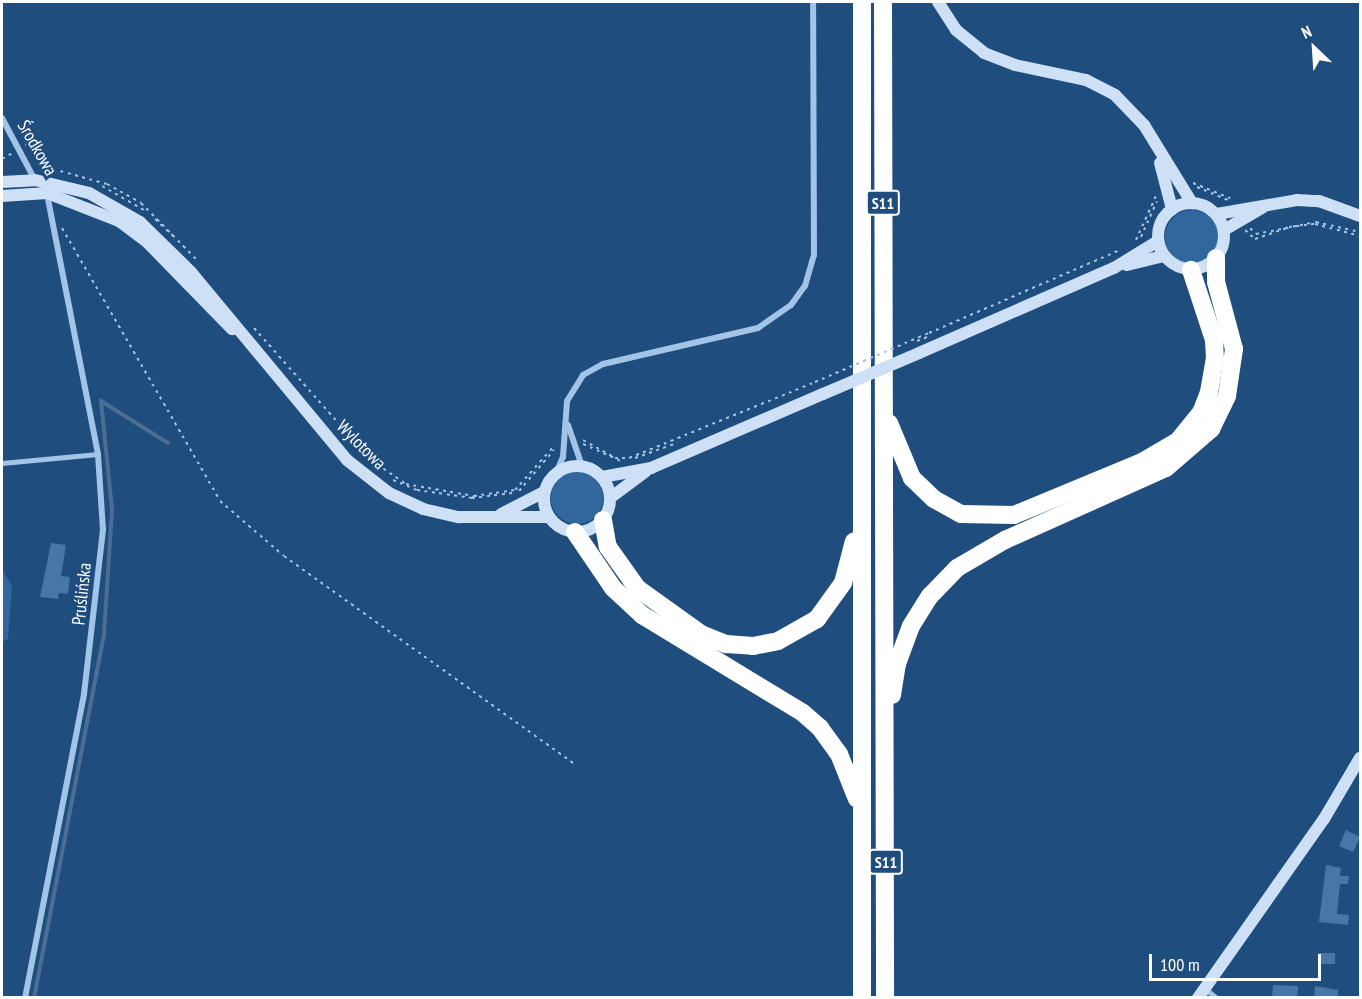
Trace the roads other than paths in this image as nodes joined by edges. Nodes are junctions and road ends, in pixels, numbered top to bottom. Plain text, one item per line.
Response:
1 (813, 2) edge
2 (862, 2) edge
3 (883, 2) edge
4 (938, 2) edge
5 (2, 117) edge
6 (1158, 153) junction
7 (35, 180) junction
8 (2, 182) edge
9 (47, 193) junction
10 (2, 196) edge
11 (1192, 202) junction
12 (1265, 206) junction
13 (1172, 209) junction
14 (1217, 214) junction
15 (1360, 216) edge
16 (1224, 230) junction
17 (1158, 241) junction
18 (1164, 256) junction
19 (1216, 258) junction
20 (1114, 268) junction
21 (1191, 270) junction
22 (248, 330) junction
23 (883, 404) junction
24 (567, 421) junction
25 (98, 454) junction
26 (2, 463) edge
27 (582, 466) junction
28 (651, 468) junction
29 (557, 471) junction
30 (602, 477) junction
31 (862, 480) junction
32 (544, 492) junction
33 (610, 498) junction
34 (494, 516) junction
35 (549, 517) junction
36 (603, 520) junction
37 (575, 532) junction
38 (886, 727) junction
39 (1360, 758) edge
40 (862, 815) junction
41 (1201, 993) edge
42 (26, 998) edge
43 (862, 998) edge
44 (885, 998) edge
45 (1217, 998) edge

1 - 24 street
2 - 31 highway, S11
3 - 23 highway, S11
4 - 6 street
5 - 7 street, Środkowa
6 - 11 street
6 - 13 street
7 - 8 street, Wylotowa
7 - 9 street, Środkowa
7 - 22 street, Wylotowa
9 - 10 street, Wylotowa
9 - 22 street, Wylotowa
9 - 25 street, Pruślińska
11 - 13 street
11 - 14 street
12 - 14 street
12 - 15 street
12 - 16 street
13 - 17 street
14 - 16 street
16 - 19 street
17 - 18 street
17 - 20 street
18 - 20 street
18 - 21 street
19 - 21 street
19 - 38 highway
20 - 28 street, bridge
21 - 23 highway
22 - 34 street, Wylotowa
23 - 38 highway, S11
24 - 27 street
24 - 29 street
25 - 26 lane
25 - 42 street, Pruślińska
27 - 29 street
27 - 30 street
28 - 30 street
28 - 33 street
29 - 32 street
30 - 33 street
31 - 36 highway
31 - 40 highway, S11
32 - 34 street, Wylotowa
32 - 35 street
33 - 36 street
34 - 35 street, Wylotowa
35 - 37 street
36 - 37 street
37 - 40 highway
38 - 44 highway, S11
39 - 41 street
40 - 43 highway, S11
41 - 45 lane

